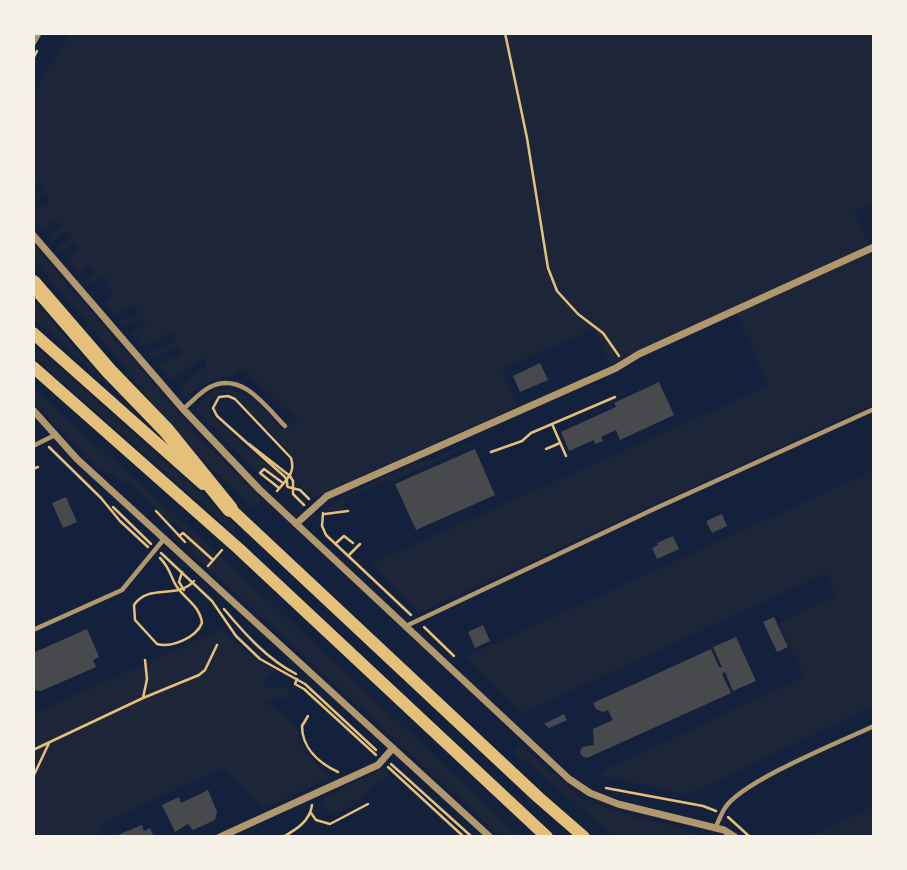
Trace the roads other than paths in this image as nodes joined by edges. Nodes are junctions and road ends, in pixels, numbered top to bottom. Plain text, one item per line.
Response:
1 (38, 33) edge
2 (33, 42) edge
3 (33, 235) edge
4 (874, 247) edge
5 (33, 283) edge
6 (33, 333) edge
7 (33, 367) edge
8 (183, 409) junction
9 (874, 409) edge
10 (33, 411) edge
11 (285, 426) dead end
12 (49, 438) junction
13 (33, 446) edge
14 (230, 509) junction
15 (296, 524) junction
16 (164, 539) junction
17 (405, 626) junction
18 (33, 630) edge
19 (874, 726) edge
20 (393, 748) junction
21 (715, 828) junction
22 (220, 837) edge
23 (490, 837) edge
24 (547, 837) edge
25 (584, 837) edge
26 (720, 837) edge
27 (735, 837) edge

1 - 2 street
3 - 8 street
4 - 15 street
5 - 14 highway
6 - 14 main road
7 - 24 main road
8 - 11 lane
8 - 15 street
9 - 17 lane
10 - 12 street
12 - 13 lane
12 - 16 street
14 - 25 main road
15 - 17 street
16 - 18 lane
16 - 20 street
17 - 21 street
19 - 21 lane
20 - 22 street
20 - 23 street
21 - 26 street
21 - 27 street

